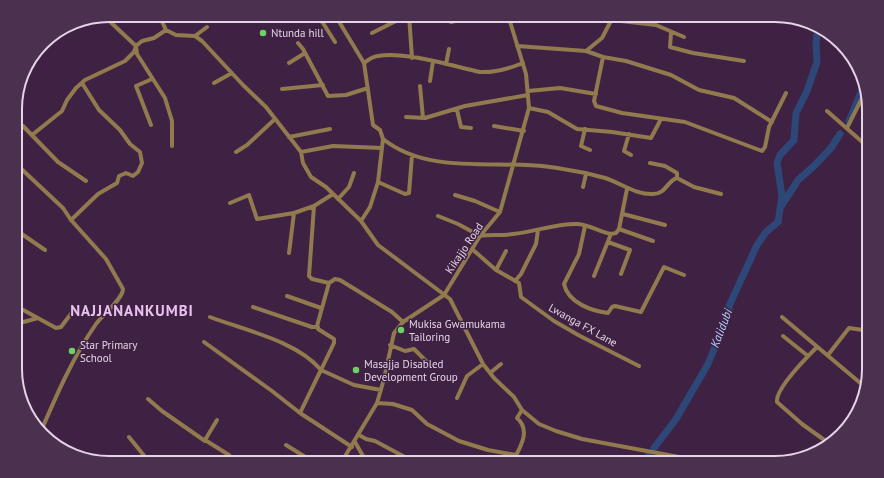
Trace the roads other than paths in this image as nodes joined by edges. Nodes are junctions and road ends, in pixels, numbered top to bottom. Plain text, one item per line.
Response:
1 (110, 22) edge
2 (162, 22) edge
3 (322, 22) edge
4 (339, 22) edge
5 (395, 22) edge
6 (409, 22) edge
7 (510, 22) edge
8 (611, 22) edge
9 (631, 22) edge
10 (206, 27) dead end
11 (166, 30) junction
12 (671, 33) junction
13 (372, 34) dead end
14 (195, 36) junction
15 (684, 37) dead end
16 (335, 42) dead end
17 (298, 44) dead end
18 (136, 46) junction
19 (517, 46) junction
20 (449, 49) dead end
21 (586, 51) junction
22 (305, 53) junction
23 (603, 57) junction
24 (412, 58) junction
25 (433, 61) junction
26 (744, 61) dead end
27 (289, 63) dead end
28 (364, 63) junction
29 (523, 63) junction
30 (446, 64) junction
31 (232, 73) junction
32 (152, 79) junction
33 (430, 81) dead end
34 (82, 82) junction
35 (214, 83) dead end
36 (323, 85) junction
37 (420, 86) dead end
38 (368, 88) junction
39 (282, 89) dead end
40 (528, 93) junction
41 (786, 93) dead end
42 (596, 94) junction
43 (861, 100) edge
44 (529, 108) junction
45 (457, 110) junction
46 (827, 111) dead end
47 (406, 118) dead end
48 (423, 118) junction
49 (275, 119) junction
50 (661, 119) junction
51 (772, 122) junction
52 (151, 125) dead end
53 (22, 126) edge
54 (494, 126) dead end
55 (471, 128) dead end
56 (847, 128) junction
57 (330, 129) dead end
58 (585, 129) junction
59 (524, 131) junction
60 (32, 134) junction
61 (629, 134) junction
62 (289, 137) junction
63 (383, 139) junction
64 (862, 141) edge
65 (172, 146) dead end
66 (382, 148) junction
67 (590, 150) dead end
68 (236, 152) dead end
69 (301, 152) junction
70 (412, 155) junction
71 (631, 155) dead end
72 (650, 163) dead end
73 (512, 165) junction
74 (22, 169) edge
75 (354, 173) dead end
76 (586, 174) junction
77 (677, 178) junction
78 (86, 181) dead end
79 (378, 182) junction
80 (583, 187) dead end
81 (627, 188) junction
82 (333, 194) junction
83 (721, 194) dead end
84 (455, 195) dead end
85 (338, 199) junction
86 (230, 203) dead end
87 (314, 206) junction
88 (500, 212) junction
89 (294, 213) junction
90 (623, 214) junction
91 (438, 216) dead end
92 (71, 220) junction
93 (361, 221) junction
94 (665, 225) dead end
95 (585, 226) junction
96 (619, 229) junction
97 (538, 230) junction
98 (22, 234) edge
99 (611, 234) junction
100 (480, 236) junction
101 (653, 241) dead end
102 (608, 242) junction
103 (472, 249) junction
104 (45, 250) dead end
105 (506, 251) dead end
106 (289, 253) dead end
107 (496, 270) junction
108 (621, 274) dead end
109 (684, 275) dead end
110 (594, 276) dead end
111 (515, 281) junction
112 (329, 283) junction
113 (444, 295) junction
114 (287, 296) dead end
115 (253, 307) dead end
116 (321, 308) junction
117 (22, 309) edge
118 (73, 311) dead end
119 (782, 317) dead end
120 (38, 318) junction
121 (210, 318) dead end
122 (22, 322) edge
123 (403, 322) junction
124 (318, 327) junction
125 (862, 330) edge
126 (783, 336) dead end
127 (204, 342) dead end
128 (390, 345) junction
129 (817, 347) junction
130 (828, 355) junction
131 (808, 356) junction
132 (426, 361) dead end
133 (483, 364) junction
134 (501, 364) dead end
135 (639, 366) dead end
136 (321, 370) junction
137 (490, 373) junction
138 (861, 383) edge
139 (381, 390) junction
140 (457, 398) dead end
141 (148, 399) dead end
142 (377, 403) junction
143 (522, 410) junction
144 (300, 413) junction
145 (217, 420) dead end
146 (43, 425) edge
147 (359, 435) junction
148 (129, 437) dead end
149 (824, 440) edge
150 (206, 441) junction
151 (355, 442) junction
152 (286, 445) dead end
153 (352, 447) junction
154 (516, 455) joint
155 (144, 456) edge
156 (229, 456) edge
157 (304, 456) edge
158 (346, 456) edge
159 (363, 456) edge
160 (403, 456) edge
161 (674, 456) edge

1 - 18 street
2 - 11 street
3 - 16 street
4 - 28 street
5 - 13 street
6 - 24 street
7 - 19 street, Kikajjo Road
8 - 21 street
9 - 12 street
10 - 14 street
11 - 14 street
11 - 18 street
12 - 15 street
12 - 26 street
14 - 31 street
17 - 22 street
18 - 32 street
18 - 34 street
19 - 21 street
19 - 29 street, Kikajjo Road
20 - 30 street
21 - 23 street
22 - 27 street
22 - 36 street
23 - 42 street
23 - 51 street
24 - 25 street
24 - 28 street
25 - 30 street
25 - 33 street
28 - 38 street
29 - 30 street
29 - 40 street, Kikajjo Road
31 - 35 street
31 - 49 street
32 - 52 street
32 - 65 street
34 - 60 street
34 - 92 street
36 - 38 street
36 - 39 street
37 - 48 street
38 - 63 street
40 - 42 street
40 - 44 street, Kikajjo Road
40 - 45 street
41 - 51 street
42 - 50 street
43 - 56 street
44 - 58 street
44 - 59 street, Kikajjo Road
45 - 48 street
45 - 55 street
46 - 56 street
47 - 48 street
49 - 62 street
49 - 68 street
50 - 51 street
50 - 61 street
53 - 60 street
54 - 59 street
56 - 64 street
57 - 62 street
58 - 61 street
58 - 67 street
59 - 73 street, Kikajjo Road
60 - 78 street
61 - 71 street
62 - 69 street
63 - 66 street
63 - 70 street
66 - 69 street
66 - 79 street
69 - 82 street
70 - 73 street
70 - 79 street
72 - 77 street
73 - 76 street
73 - 88 street, Kikajjo Road
74 - 92 street
75 - 85 street
76 - 80 street
76 - 81 street
77 - 81 street
77 - 83 street
79 - 93 street
81 - 90 street
82 - 85 street
82 - 87 street
84 - 88 street
85 - 93 street
86 - 89 street
87 - 89 street
87 - 112 street
88 - 100 street, Kikajjo Road
89 - 106 street
90 - 94 street
90 - 96 street
91 - 100 street
92 - 146 street
93 - 113 street
95 - 97 street
95 - 99 street
95 - 109 street
96 - 99 street
96 - 101 street
97 - 100 street
97 - 111 street
98 - 104 street
99 - 102 street
100 - 103 street, Kikajjo Road
102 - 108 street
102 - 110 street
103 - 107 street
103 - 113 street, Kikajjo Road
105 - 107 street
107 - 111 street
111 - 135 street, Lwanga FX Lane
112 - 116 street
112 - 123 street
113 - 123 street, Kikajjo Road
113 - 133 street
114 - 116 street
115 - 124 street
116 - 124 street
117 - 120 street
118 - 120 street
119 - 129 street
120 - 122 street
121 - 136 street
123 - 128 street, Kikajjo Road
124 - 136 street
125 - 130 street
126 - 131 street
127 - 144 street
128 - 132 street
128 - 139 street, Kikajjo Road
129 - 130 street
129 - 131 street
130 - 138 street
131 - 149 street
133 - 137 street
133 - 140 street
134 - 137 street
136 - 139 street
136 - 144 street
137 - 143 street
139 - 142 street, Kikajjo Road
141 - 150 street
142 - 147 street, Kikajjo Road
142 - 154 street
143 - 154 street
143 - 161 street
144 - 153 street
145 - 150 street
147 - 151 street, Kikajjo Road
147 - 160 street
148 - 155 street
150 - 156 street
151 - 153 street, Kikajjo Road
151 - 159 street
152 - 157 street
153 - 158 street, Kikajjo Road

